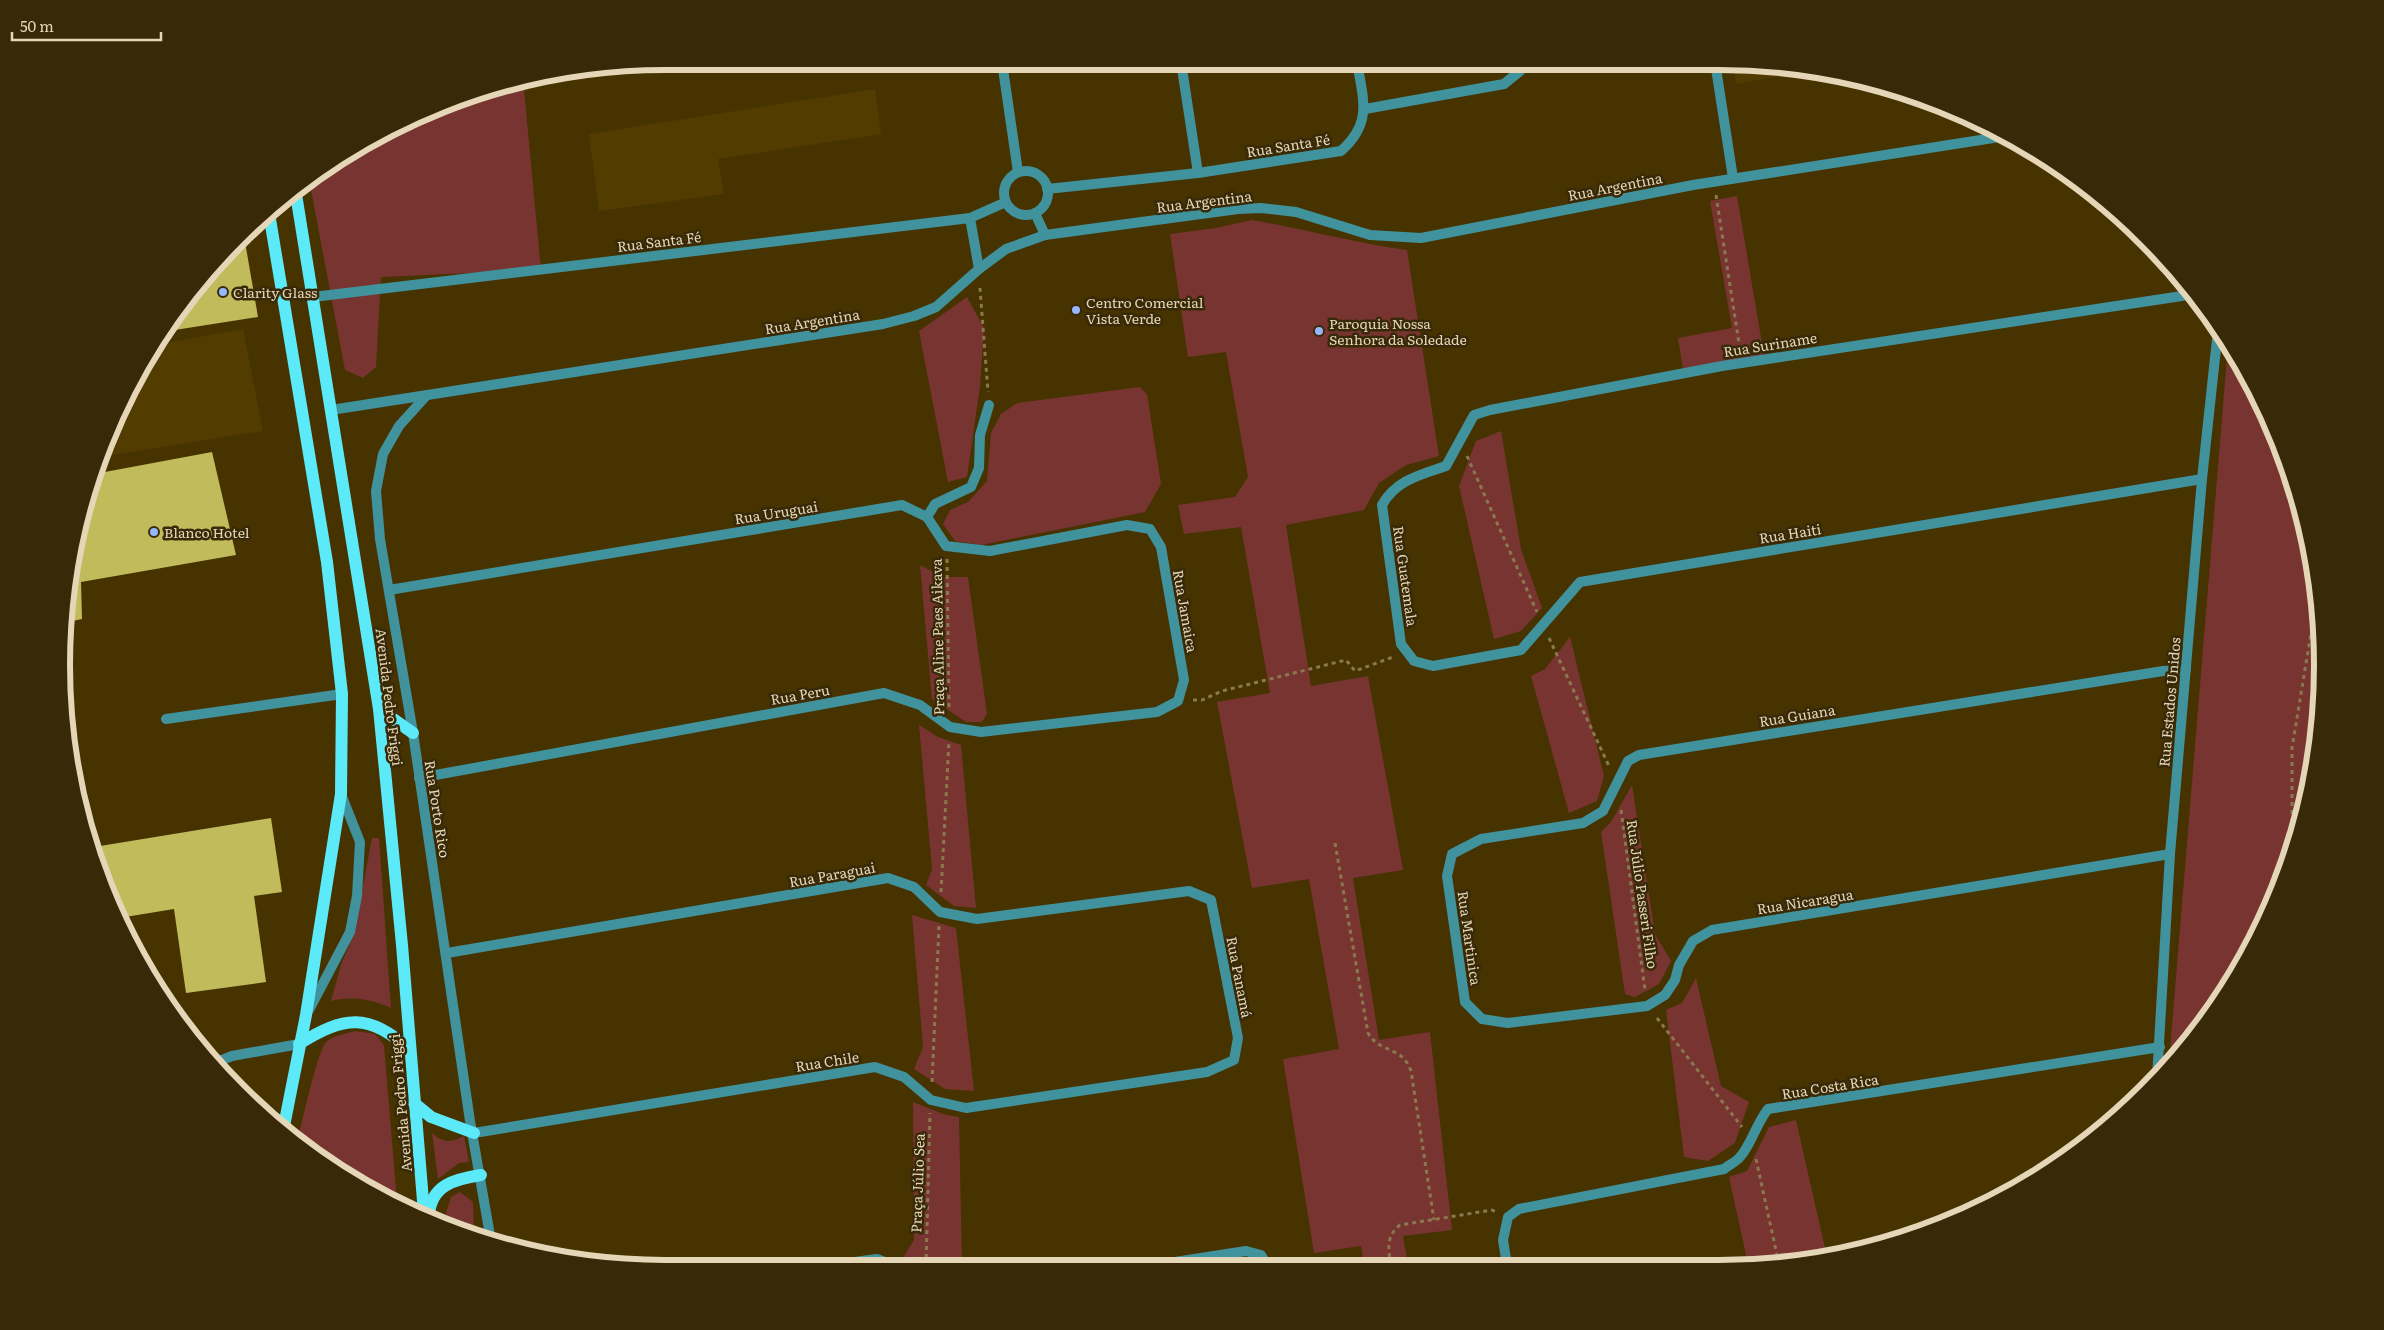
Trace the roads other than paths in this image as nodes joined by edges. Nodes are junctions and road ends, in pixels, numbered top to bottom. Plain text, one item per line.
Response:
1 (1003, 70) edge
2 (1182, 70) edge
3 (1358, 70) edge
4 (1521, 70) edge
5 (1716, 70) edge
6 (1365, 108) junction
7 (1994, 138) edge
8 (1018, 172) junction
9 (1198, 173) junction
10 (1733, 178) junction
11 (1047, 190) junction
12 (297, 198) edge
13 (1006, 202) junction
14 (1035, 213) junction
15 (970, 218) junction
16 (270, 220) edge
17 (1045, 235) junction
18 (979, 269) junction
19 (2185, 295) edge
20 (313, 297) junction
21 (2217, 339) edge
22 (426, 396) junction
23 (989, 405) road end
24 (331, 410) junction
25 (2202, 479) junction
26 (1388, 494) joint
27 (927, 517) junction
28 (389, 590) junction
29 (1414, 661) joint
30 (2186, 670) junction
31 (342, 694) junction
32 (1178, 701) joint
33 (379, 709) junction
34 (166, 719) dead end
35 (413, 733) junction
36 (420, 778) junction
37 (341, 794) junction
38 (1452, 854) joint
39 (2170, 854) junction
40 (940, 912) joint
41 (446, 953) junction
42 (306, 1015) junction
43 (1482, 1019) joint
44 (299, 1044) junction
45 (2160, 1047) junction
46 (410, 1050) junction
47 (221, 1060) edge
48 (1234, 1060) joint
49 (2158, 1066) edge
50 (414, 1103) junction
51 (285, 1122) edge
52 (474, 1133) junction
53 (481, 1176) junction
54 (424, 1209) edge
55 (430, 1212) edge
56 (490, 1233) edge
57 (1185, 1260) edge
58 (1264, 1260) edge
59 (1506, 1260) edge

1 - 8 street
2 - 9 street
3 - 6 street
4 - 6 street
5 - 10 street
6 - 9 street, Rua Santa Fé
7 - 10 street, Rua Argentina
8 - 11 street
8 - 13 street
9 - 11 street, Rua Santa Fé
10 - 17 street, Rua Argentina
11 - 14 street
12 - 20 main road, Avenida Pedro Friggi
13 - 14 street
13 - 15 street, Rua Santa Fé
14 - 17 street
15 - 18 street
15 - 20 street, Rua Santa Fé
16 - 31 main road
17 - 18 street, Rua Argentina
18 - 22 street, Rua Argentina
19 - 26 street, Rua Suriname
20 - 24 main road, Avenida Pedro Friggi
21 - 25 street, Rua Estados Unidos
22 - 24 street, Rua Argentina
22 - 28 street, Rua Porto Rico
23 - 27 street
24 - 33 main road, Avenida Pedro Friggi
25 - 29 street, Rua Haiti
25 - 30 street, Rua Estados Unidos
26 - 29 street, Rua Guatemala
27 - 28 street, Rua Uruguai
27 - 32 street, Rua Jamaica
28 - 35 street, Rua Porto Rico
30 - 38 street, Rua Guiana
30 - 39 street, Rua Estados Unidos
31 - 34 street
31 - 37 main road
32 - 36 street, Rua Peru
33 - 35 main road
33 - 46 main road, Avenida Pedro Friggi
35 - 36 street, Rua Porto Rico
36 - 41 street, Rua Porto Rico
37 - 42 main road
37 - 42 street
38 - 43 street, Rua Martinica
39 - 43 street, Rua Nicaragua
39 - 45 street, Rua Estados Unidos
40 - 41 street, Rua Paraguai
40 - 48 street, Rua Panamá
41 - 52 street, Rua Porto Rico
42 - 44 main road
44 - 46 main road
44 - 47 street
44 - 51 main road
45 - 49 street, Rua Estados Unidos
45 - 59 street, Rua Costa Rica
46 - 50 main road, Avenida Pedro Friggi
48 - 52 street, Rua Chile
50 - 52 main road
50 - 54 main road, Avenida Pedro Friggi
52 - 53 street, Rua Porto Rico
53 - 55 main road
53 - 56 street, Rua Porto Rico
57 - 58 street

